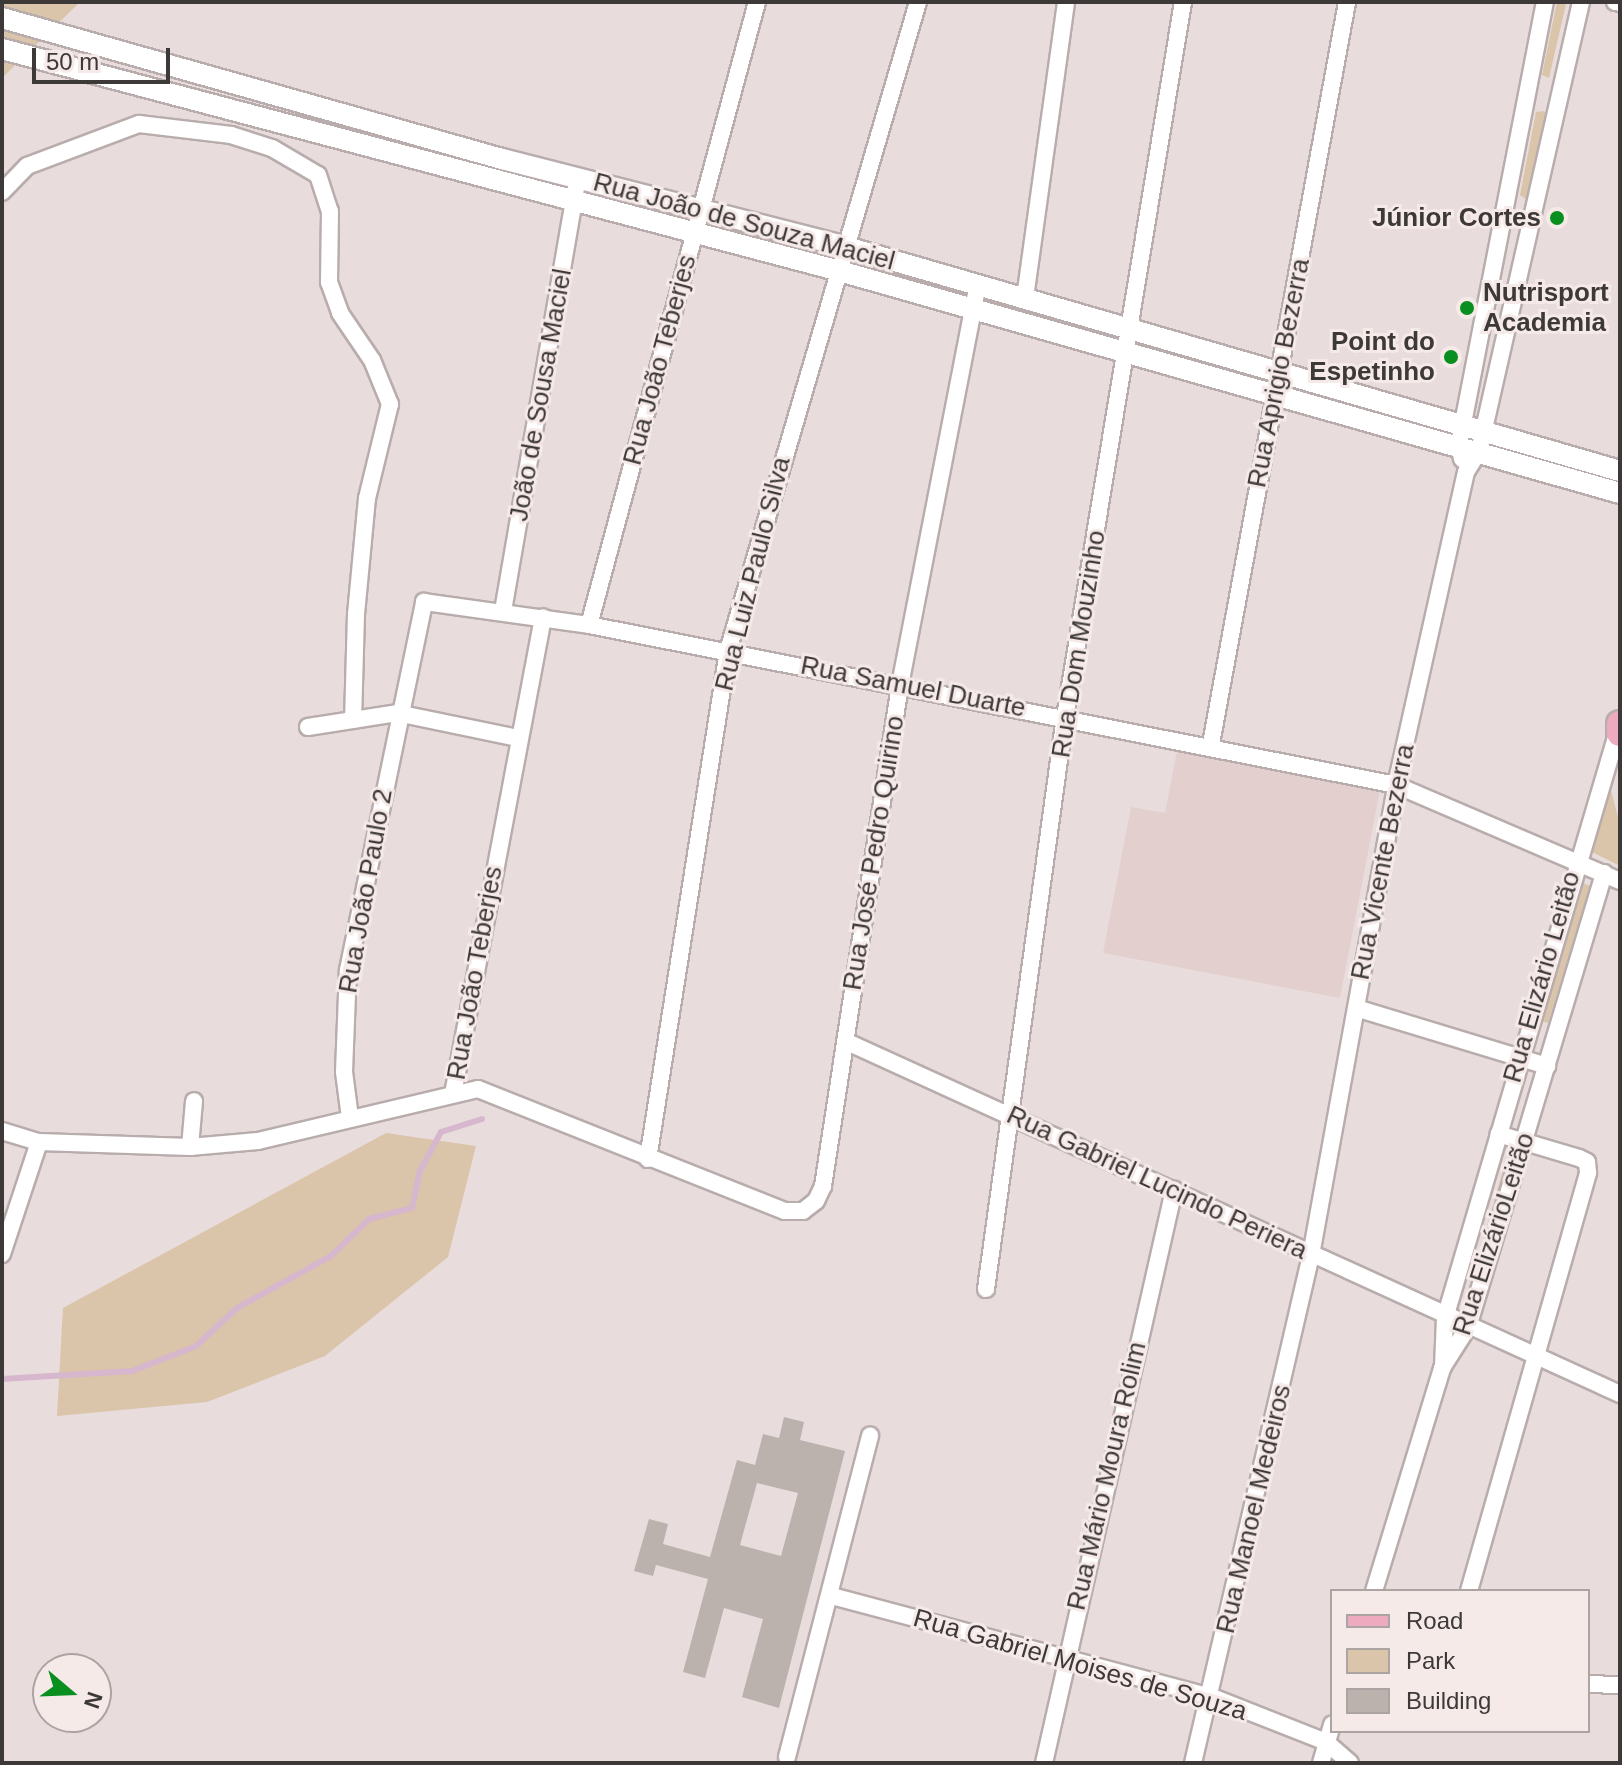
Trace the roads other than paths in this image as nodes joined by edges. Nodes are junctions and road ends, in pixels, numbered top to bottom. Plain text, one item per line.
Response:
1 (757, 2) edge
2 (918, 2) edge
3 (1066, 2) edge
4 (1183, 2) edge
5 (1347, 2) edge
6 (1545, 2) edge
7 (1581, 2) edge
8 (2, 18) edge
9 (2, 49) edge
10 (578, 179) junction
11 (2, 192) edge
12 (574, 203) junction
13 (700, 210) junction
14 (694, 234) junction
15 (843, 246) junction
16 (836, 270) junction
17 (978, 285) junction
18 (1025, 298) junction
19 (974, 310) junction
20 (1131, 330) junction
21 (1127, 354) junction
22 (1280, 371) junction
23 (1275, 394) junction
24 (1484, 430) junction
25 (1461, 434) junction
26 (1479, 451) junction
27 (1620, 471) edge
28 (1466, 472) junction
29 (1620, 493) edge
30 (424, 602) joint
31 (503, 611) junction
32 (543, 617) junction
33 (589, 625) junction
34 (728, 651) junction
35 (900, 685) junction
36 (397, 713) junction
37 (1065, 717) junction
38 (353, 720) junction
39 (308, 727) dead end
40 (1620, 728) edge
41 (518, 738) junction
42 (1211, 744) junction
43 (1396, 785) junction
44 (1576, 859) junction
45 (1604, 873) junction
46 (1620, 881) edge
47 (1356, 1008) junction
48 (845, 1041) junction
49 (1519, 1057) junction
50 (1547, 1066) junction
51 (453, 1094) junction
52 (194, 1101) dead end
53 (1013, 1114) junction
54 (350, 1118) junction
55 (2, 1131) edge
56 (1498, 1134) junction
57 (39, 1142) junction
58 (1525, 1142) junction
59 (190, 1147) junction
60 (648, 1159) junction
61 (1174, 1190) junction
62 (2, 1254) edge
63 (1311, 1255) junction
64 (986, 1289) dead end
65 (1445, 1318) junction
66 (1468, 1327) junction
67 (1534, 1357) junction
68 (1442, 1368) junction
69 (1620, 1394) edge
70 (870, 1436) dead end
71 (1375, 1589) edge
72 (1470, 1589) edge
73 (832, 1596) junction
74 (1065, 1657) junction
75 (1590, 1684) edge
76 (1620, 1685) edge
77 (1212, 1697) junction
78 (1330, 1731) edge
79 (1326, 1742) junction
80 (787, 1757) dead end
81 (1044, 1763) edge
82 (1193, 1763) edge
83 (1321, 1763) edge
84 (1350, 1763) edge

1 - 13 street, Rua João Teberjes
2 - 15 street, Rua Luiz Paulo Silva
3 - 18 street
4 - 20 street, Rua Dom Mouzinho
5 - 22 street, Rua Aprigio Bezerra
6 - 25 street, Rua Vicente Bezerra
7 - 24 street, Rua Vicente Bezerra
8 - 10 street, Rua João de Souza Maciel
9 - 12 street, Rua João de Souza Maciel
10 - 12 street, João de Sousa Maciel
10 - 13 street, Rua João de Souza Maciel
11 - 38 street
12 - 14 street, Rua João de Souza Maciel
12 - 31 street, João de Sousa Maciel
13 - 14 street, Rua João Teberjes
13 - 15 street, Rua João de Souza Maciel
14 - 16 street, Rua João de Souza Maciel
14 - 33 street, Rua João Teberjes
15 - 16 street, Rua Luiz Paulo Silva
15 - 17 street, Rua João de Souza Maciel
16 - 19 street, Rua João de Souza Maciel
16 - 34 street, Rua Luiz Paulo Silva
17 - 18 street, Rua João de Souza Maciel
17 - 19 street, Rua José Pedro Quirino
18 - 20 street, Rua João de Souza Maciel
19 - 21 street, Rua João de Souza Maciel
19 - 35 street, Rua José Pedro Quirino
20 - 21 street, Rua Dom Mouzinho
20 - 22 street, Rua João de Souza Maciel
21 - 23 street, Rua João de Souza Maciel
21 - 37 street, Rua Dom Mouzinho
22 - 23 street, Rua Aprigio Bezerra
22 - 25 street, Rua João de Souza Maciel
23 - 25 street, Rua João de Souza Maciel
23 - 42 street, Rua Aprigio Bezerra
24 - 25 street, Rua João de Souza Maciel
24 - 26 street, Rua Vicente Bezerra
24 - 27 street, Rua João de Souza Maciel
25 - 26 street, Rua João de Souza Maciel
25 - 28 street, Rua Vicente Bezerra
26 - 28 street, Rua Vicente Bezerra
26 - 29 street, Rua João de Souza Maciel
28 - 43 street, Rua Vicente Bezerra
30 - 31 street, Rua Samuel Duarte
30 - 36 street, Rua João Paulo 2
31 - 32 street, Rua Samuel Duarte
32 - 33 street, Rua Samuel Duarte
32 - 41 street, Rua João Teberjes
33 - 34 street, Rua Samuel Duarte
34 - 35 street, Rua Samuel Duarte
34 - 60 street, Rua Luiz Paulo Silva
35 - 37 street, Rua Samuel Duarte
35 - 48 street, Rua José Pedro Quirino
36 - 38 street
36 - 41 street
36 - 54 street, Rua João Paulo 2
37 - 42 street, Rua Samuel Duarte
37 - 53 street, Rua Dom Mouzinho
38 - 39 street
40 - 44 street, Rua Elizário Leitão
41 - 51 street, Rua João Teberjes
42 - 43 street, Rua Samuel Duarte
43 - 44 street, Rua Samuel Duarte
43 - 47 street, Rua Vicente Bezerra
44 - 45 street, Rua Samuel Duarte
44 - 49 street, Rua Elizário Leitão
45 - 46 street, Rua Samuel Duarte
45 - 50 street, Rua ElizárioLeitão
47 - 49 street
47 - 63 street, Rua Vicente Bezerra
48 - 53 street, Rua Gabriel Lucindo Periera
48 - 60 street, Rua José Pedro Quirino
49 - 50 street
49 - 56 street, Rua Elizário Leitão
50 - 58 street, Rua ElizárioLeitão
51 - 54 street
51 - 60 street
52 - 59 street
53 - 61 street, Rua Gabriel Lucindo Periera
53 - 64 street, Rua Dom Mouzinho
54 - 59 street
55 - 57 street
56 - 58 street
56 - 65 street, Rua Elizário Leitão
57 - 59 street
57 - 62 street
58 - 66 street, Rua ElizárioLeitão
58 - 67 street
61 - 63 street, Rua Gabriel Lucindo Periera
61 - 74 street, Rua Mário Moura Rolim
63 - 65 street, Rua Gabriel Lucindo Periera
63 - 77 street, Rua Manoel Medeiros
65 - 66 street, Rua Gabriel Lucindo Periera
65 - 68 street, Rua Elizário Leitão
66 - 67 street, Rua Gabriel Lucindo Periera
66 - 68 street, Rua ElizárioLeitão
67 - 69 street, Rua Gabriel Lucindo Periera
67 - 72 street
68 - 71 street, Rua ElizárioLeitão
70 - 73 street
73 - 74 street, Rua Gabriel Moises de Souza
73 - 80 street
74 - 77 street, Rua Gabriel Moises de Souza
74 - 81 street, Rua Mário Moura Rolim
75 - 76 street
77 - 79 street, Rua Gabriel Moises de Souza
77 - 82 street, Rua Manoel Medeiros
78 - 79 street
79 - 83 street
79 - 84 street, Rua Gabriel Moises de Souza

